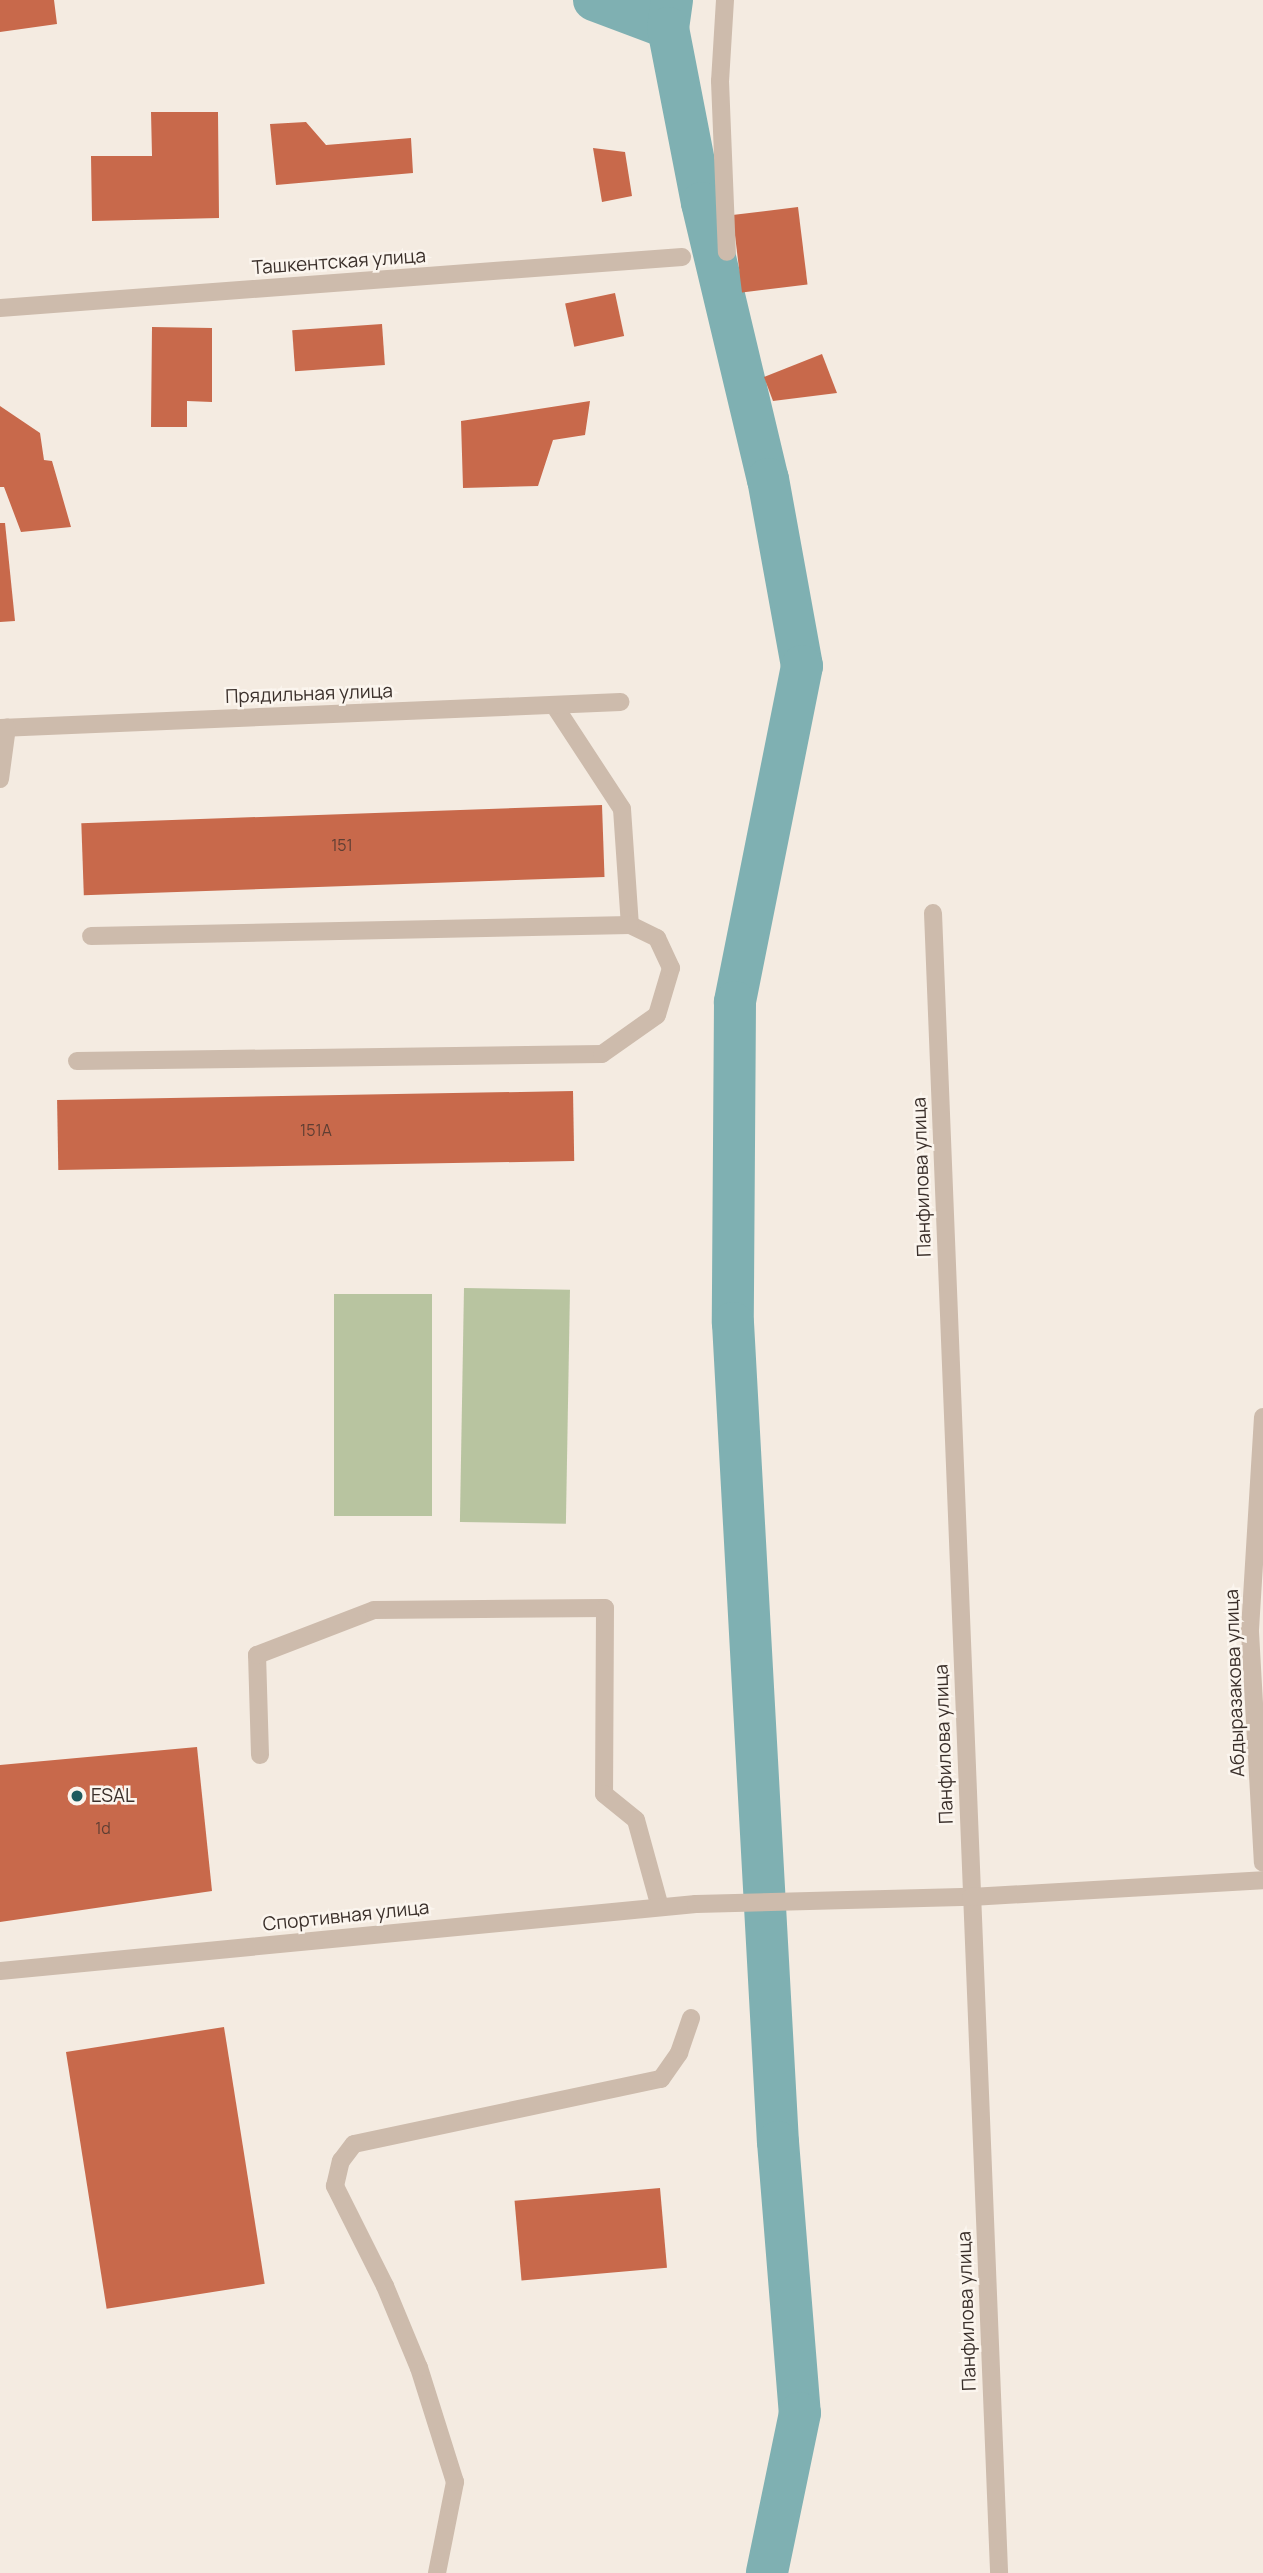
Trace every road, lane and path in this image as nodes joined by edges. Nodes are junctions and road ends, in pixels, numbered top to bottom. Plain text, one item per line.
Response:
1 (725, 0) edge
2 (727, 252) dead end
3 (682, 257) dead end
4 (0, 308) edge
5 (620, 702) dead end
6 (554, 705) junction
7 (4, 727) edge
8 (0, 779) edge
9 (933, 913) dead end
10 (630, 925) junction
11 (91, 936) dead end
12 (77, 1061) dead end
13 (1263, 1417) edge
14 (260, 1755) dead end
15 (1263, 1863) edge
16 (1263, 1880) edge
17 (971, 1897) junction
18 (660, 1907) junction
19 (0, 1971) edge
20 (691, 2018) dead end
21 (437, 2573) edge
22 (999, 2573) edge

1 - 2 street
3 - 4 street, Ташкентская улица
5 - 6 street, Прядильная улица
6 - 7 street, Прядильная улица
6 - 10 street
7 - 8 street
9 - 17 street, Панфилова улица
10 - 11 street
10 - 12 street
13 - 15 street, Абдыразакова улица
14 - 18 street
16 - 17 street, Спортивная улица
17 - 18 street, Спортивная улица
17 - 22 street, Панфилова улица
18 - 19 street, Спортивная улица
20 - 21 street

